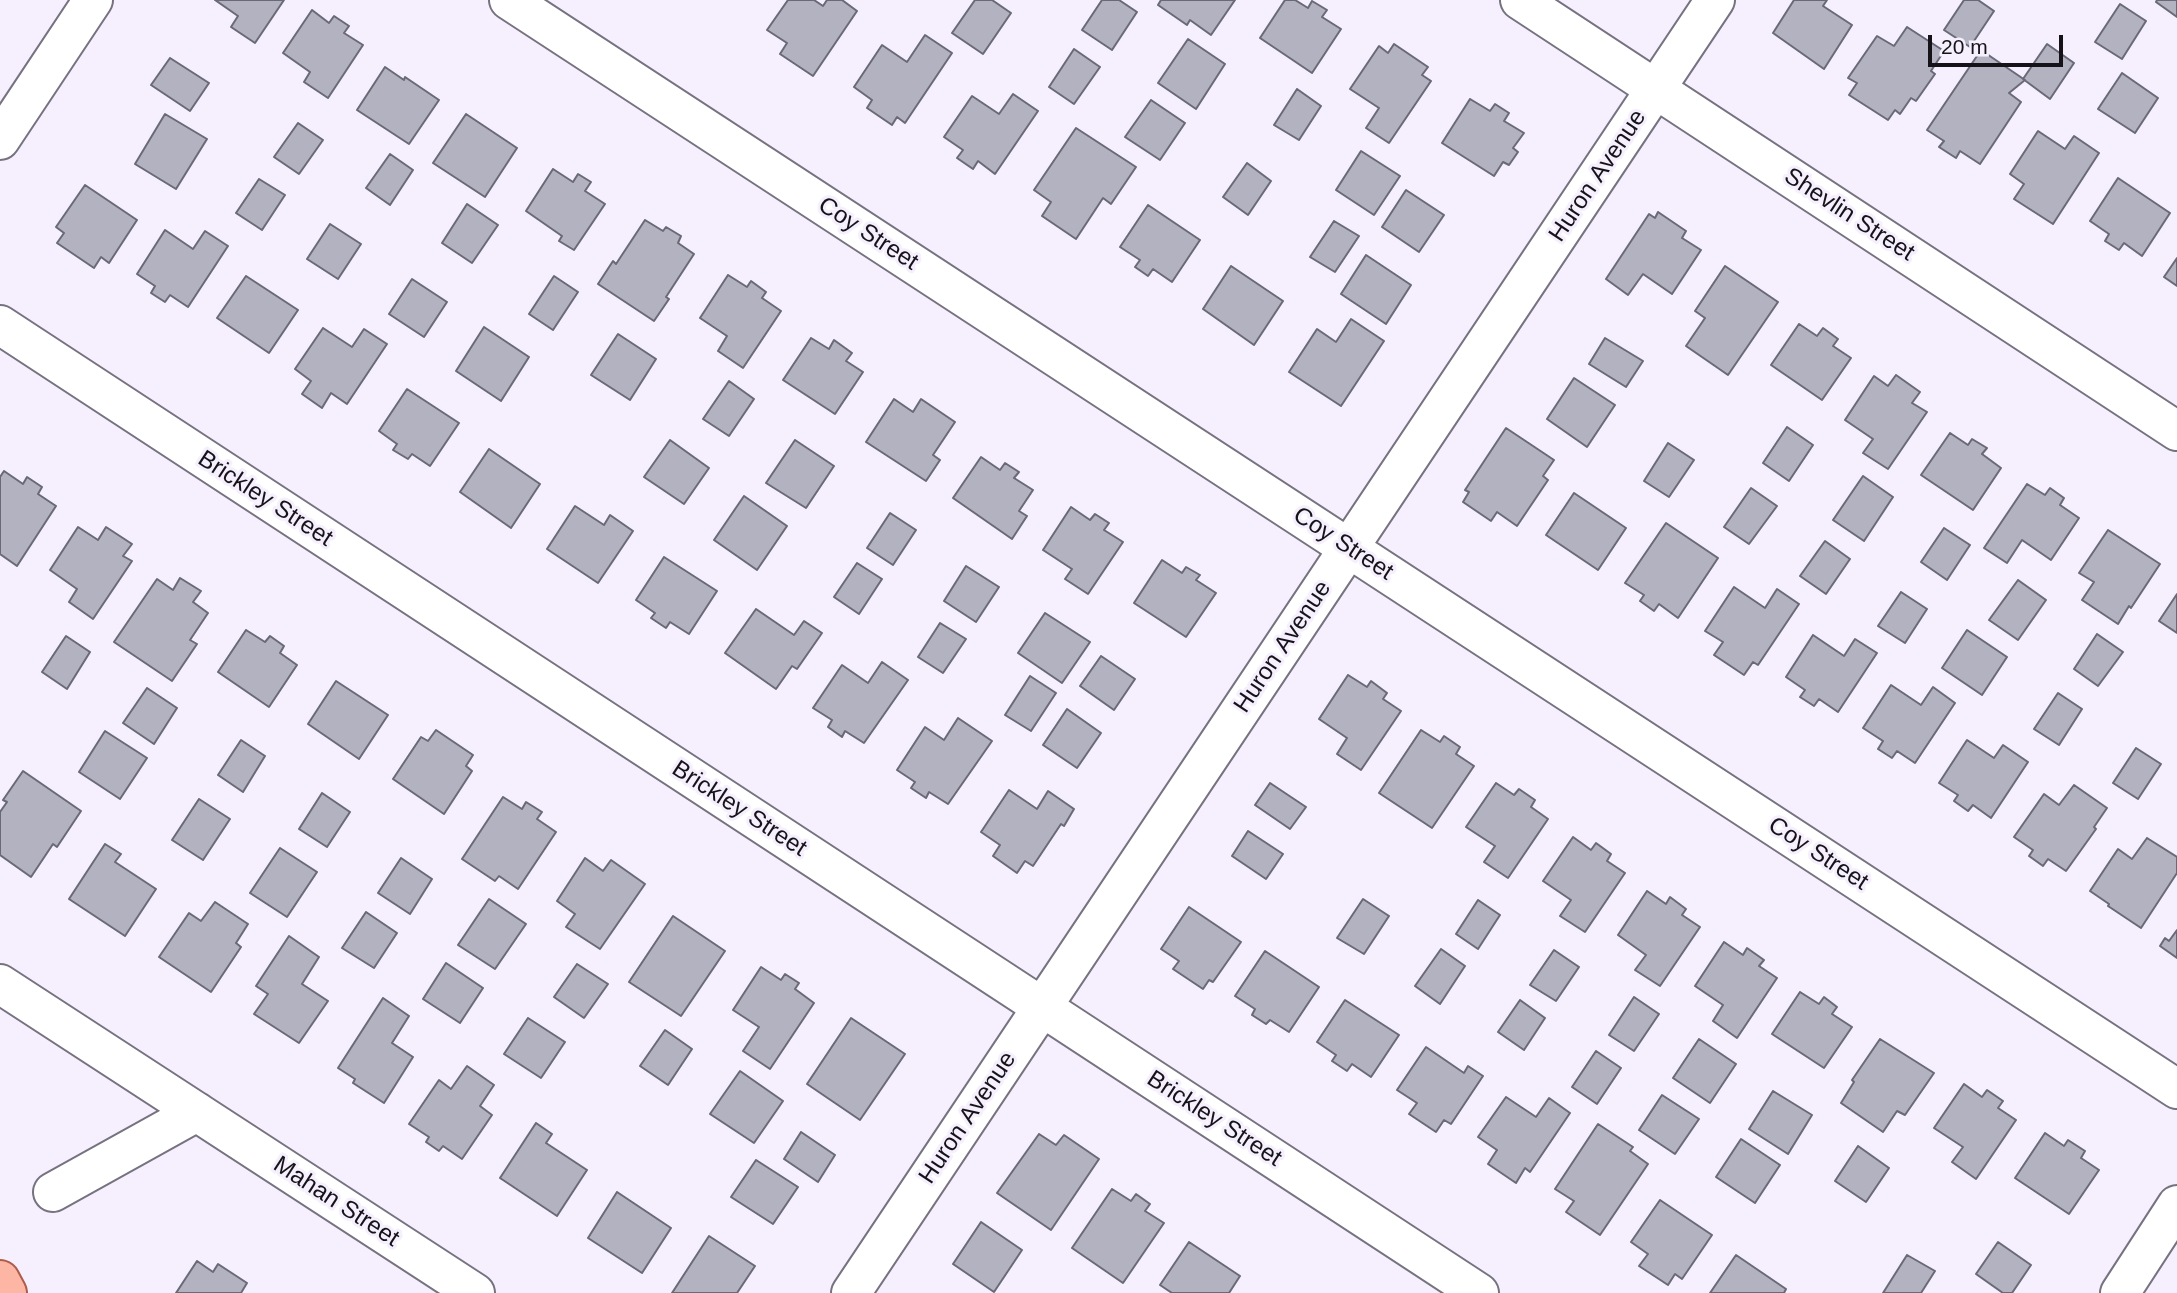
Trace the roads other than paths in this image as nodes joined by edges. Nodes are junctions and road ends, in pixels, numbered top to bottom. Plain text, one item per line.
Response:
1 (93, 0) edge
2 (509, 0) edge
3 (1520, 0) edge
4 (1715, 0) edge
5 (1656, 89) junction
6 (0, 140) edge
7 (0, 326) edge
8 (2177, 431) edge
9 (1349, 548) junction
10 (0, 984) edge
11 (1041, 1007) junction
12 (2177, 1089) edge
13 (197, 1112) junction
14 (52, 1192) dead end
15 (2177, 1205) edge
16 (0, 1280) edge
17 (7, 1293) edge
18 (475, 1293) edge
19 (850, 1293) edge
20 (1479, 1293) edge
21 (2120, 1293) edge

1 - 6 street
2 - 9 street, Coy Street
3 - 5 street, Shevlin Street
4 - 5 street, Huron Avenue
5 - 8 street, Shevlin Street
5 - 9 street, Huron Avenue
7 - 11 street, Brickley Street
9 - 11 street, Huron Avenue
9 - 12 street, Coy Street
10 - 13 street, Mahan Street
11 - 19 street, Huron Avenue
11 - 20 street, Brickley Street
13 - 14 street
13 - 18 street, Mahan Street
15 - 21 street
16 - 17 main road

